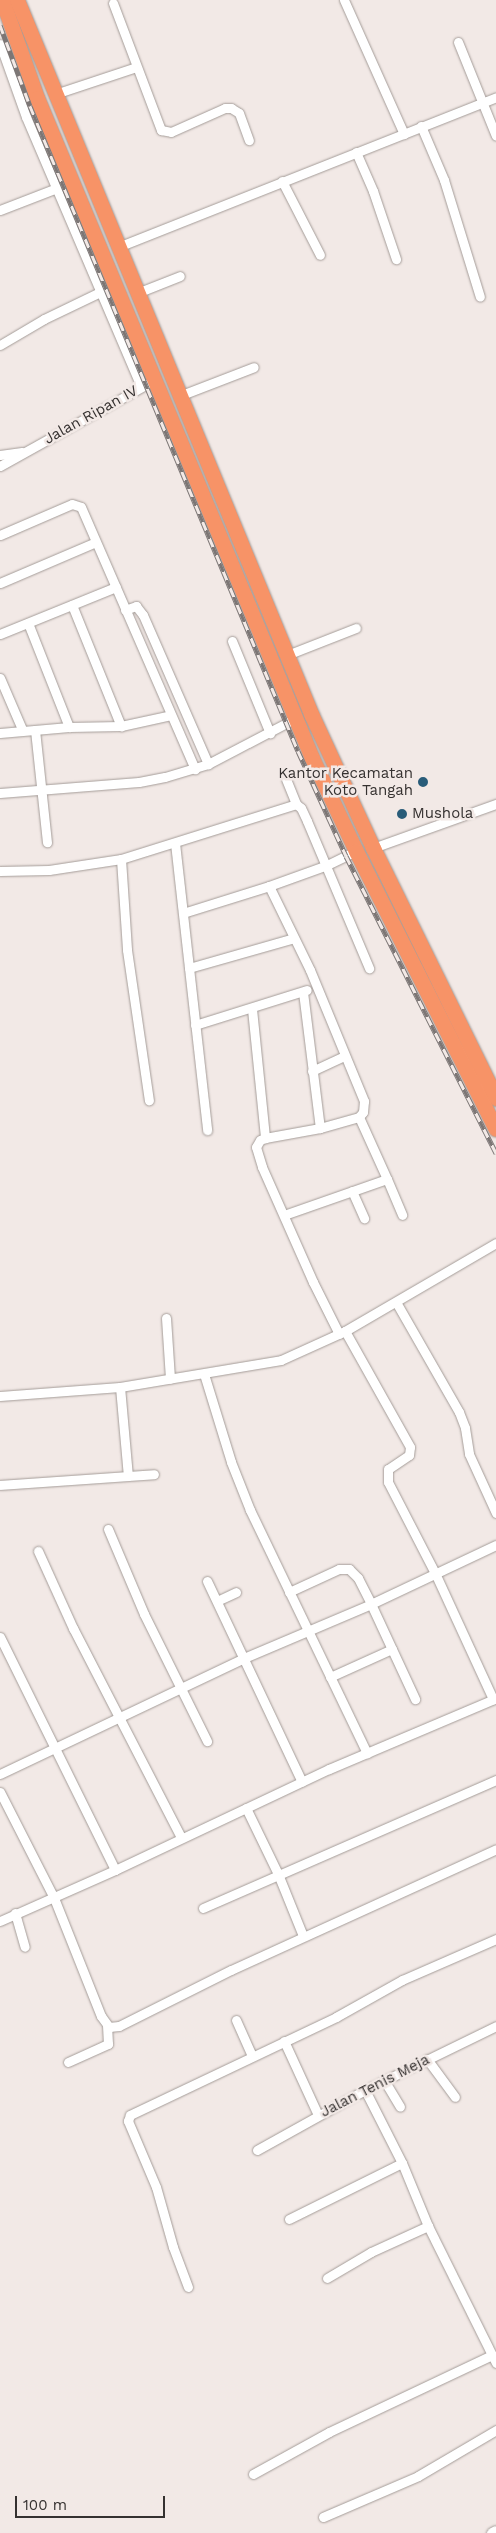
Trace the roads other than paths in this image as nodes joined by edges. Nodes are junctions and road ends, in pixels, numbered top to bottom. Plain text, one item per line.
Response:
1 (2, 0) edge
2 (17, 0) edge
3 (344, 0) edge
4 (113, 3) dead end
5 (458, 42) dead end
6 (0, 44) edge
7 (136, 67) junction
8 (55, 94) junction
9 (496, 97) edge
10 (481, 103) junction
11 (421, 126) junction
12 (404, 134) junction
13 (496, 136) edge
14 (250, 140) dead end
15 (356, 152) junction
16 (282, 181) junction
17 (57, 188) junction
18 (0, 210) edge
19 (118, 247) junction
20 (320, 255) dead end
21 (396, 259) dead end
22 (180, 276) dead end
23 (100, 292) junction
24 (137, 293) junction
25 (480, 297) dead end
26 (0, 345) edge
27 (254, 367) dead end
28 (147, 384) junction
29 (179, 396) junction
30 (29, 450) junction
31 (0, 455) edge
32 (0, 466) edge
33 (224, 505) junction
34 (208, 511) junction
35 (232, 523) junction
36 (216, 530) junction
37 (0, 535) edge
38 (96, 542) junction
39 (0, 583) edge
40 (116, 588) junction
41 (72, 605) junction
42 (125, 610) junction
43 (28, 622) junction
44 (356, 628) dead end
45 (0, 634) edge
46 (232, 641) dead end
47 (287, 655) junction
48 (0, 678) edge
49 (171, 715) junction
50 (296, 718) junction
51 (69, 726) junction
52 (121, 726) junction
53 (22, 729) junction
54 (35, 730) junction
55 (0, 733) edge
56 (270, 733) junction
57 (208, 764) junction
58 (195, 769) junction
59 (286, 779) dead end
60 (42, 790) junction
61 (0, 792) edge
62 (296, 804) junction
63 (496, 804) edge
64 (46, 842) dead end
65 (175, 843) junction
66 (373, 848) junction
67 (356, 851) junction
68 (121, 859) junction
69 (325, 866) junction
70 (0, 871) edge
71 (269, 886) junction
72 (183, 912) junction
73 (294, 938) junction
74 (189, 968) junction
75 (369, 968) dead end
76 (316, 987) junction
77 (303, 992) junction
78 (252, 1009) junction
79 (196, 1025) junction
80 (344, 1056) junction
81 (312, 1071) junction
82 (496, 1098) edge
83 (149, 1100) dead end
84 (359, 1117) junction
85 (320, 1128) junction
86 (496, 1129) edge
87 (207, 1130) dead end
88 (265, 1138) junction
89 (387, 1179) junction
90 (352, 1192) junction
91 (284, 1215) junction
92 (402, 1215) dead end
93 (364, 1218) dead end
94 (496, 1243) edge
95 (396, 1302) junction
96 (166, 1318) dead end
97 (342, 1333) junction
98 (204, 1374) junction
99 (170, 1379) junction
100 (120, 1386) junction
101 (0, 1396) edge
102 (154, 1474) dead end
103 (128, 1476) junction
104 (0, 1485) edge
105 (496, 1513) edge
106 (108, 1529) dead end
107 (496, 1544) edge
108 (38, 1551) dead end
109 (435, 1573) junction
110 (206, 1580) dead end
111 (236, 1592) dead end
112 (289, 1592) junction
113 (217, 1602) junction
114 (371, 1604) junction
115 (307, 1632) junction
116 (0, 1637) edge
117 (392, 1649) junction
118 (244, 1658) junction
119 (330, 1677) junction
120 (182, 1688) junction
121 (494, 1699) edge
122 (415, 1700) dead end
123 (118, 1717) junction
124 (207, 1741) dead end
125 (56, 1747) junction
126 (367, 1753) junction
127 (0, 1774) edge
128 (496, 1780) edge
129 (302, 1782) junction
130 (0, 1792) edge
131 (246, 1808) junction
132 (181, 1837) junction
133 (496, 1849) edge
134 (115, 1870) junction
135 (278, 1874) junction
136 (54, 1898) junction
137 (203, 1908) dead end
138 (16, 1914) junction
139 (0, 1921) edge
140 (303, 1936) junction
141 (496, 1939) edge
142 (25, 1947) dead end
143 (236, 2020) dead end
144 (107, 2025) junction
145 (496, 2026) edge
146 (284, 2041) junction
147 (252, 2056) junction
148 (427, 2059) junction
149 (68, 2062) dead end
150 (384, 2080) junction
151 (365, 2090) junction
152 (456, 2097) dead end
153 (400, 2108) dead end
154 (318, 2115) junction
155 (257, 2150) dead end
156 (402, 2163) junction
157 (289, 2219) dead end
158 (428, 2226) junction
159 (327, 2278) dead end
160 (188, 2287) dead end
161 (494, 2359) edge
162 (496, 2430) edge
163 (253, 2474) dead end
164 (323, 2517) dead end
165 (496, 2531) edge
166 (492, 2533) edge

1 - 28 highway
2 - 8 highway
3 - 12 street
4 - 7 street
5 - 10 street
6 - 17 street
7 - 8 street
7 - 14 street
8 - 19 highway
9 - 10 street
10 - 11 street
10 - 13 street
11 - 12 street
11 - 25 street
12 - 15 street
15 - 16 street
15 - 21 street
16 - 19 street
16 - 20 street
17 - 18 street
17 - 23 street
19 - 24 highway
22 - 24 street
23 - 26 street
23 - 28 street
24 - 29 highway
27 - 29 street
28 - 30 street, Jalan Ripan IV
28 - 34 highway
29 - 33 highway
30 - 31 street, Jalan Ripan IV
30 - 32 street, Jalan Ripan IV
33 - 34 highway
33 - 35 highway
34 - 36 highway
35 - 36 highway
35 - 47 highway
36 - 50 highway
37 - 38 street
38 - 39 street
38 - 40 street
40 - 41 street
40 - 42 street
41 - 43 street
41 - 52 street
42 - 49 street
42 - 57 street
43 - 45 street
43 - 51 street
44 - 47 street
46 - 56 street
47 - 66 highway
48 - 53 street
49 - 52 street
49 - 58 street
50 - 56 street
50 - 67 highway
51 - 52 street
51 - 54 street
53 - 54 street
53 - 55 street
54 - 60 street
56 - 57 street
57 - 58 street
58 - 60 street
59 - 62 street
60 - 61 street
60 - 64 street
62 - 65 street
62 - 69 street
63 - 66 street
65 - 68 street
65 - 72 street
66 - 82 highway
67 - 69 street
67 - 86 highway
68 - 70 street
68 - 83 street
69 - 71 street
69 - 75 street
71 - 72 street
71 - 73 street
72 - 74 street
73 - 74 street
73 - 76 street
74 - 79 street
76 - 77 street
76 - 80 street
77 - 78 street
77 - 81 street
78 - 79 street
78 - 88 street
79 - 87 street
80 - 81 street
80 - 84 street
81 - 85 street
84 - 85 street
84 - 89 street
85 - 88 street
88 - 91 street
89 - 90 street
89 - 92 street
90 - 91 street
90 - 93 street
91 - 97 street
94 - 95 street
95 - 97 street
95 - 105 street
96 - 99 street
97 - 98 street
97 - 109 street
98 - 99 street
98 - 112 street
99 - 100 street
100 - 101 street
100 - 103 street
102 - 103 street
103 - 104 street
106 - 120 street
107 - 109 street
108 - 123 street
109 - 114 street
109 - 121 street
110 - 113 street
111 - 113 street
112 - 114 street
112 - 115 street
113 - 118 street
114 - 115 street
114 - 117 street
115 - 118 street
115 - 119 street
116 - 125 street
117 - 119 street
117 - 122 street
118 - 120 street
118 - 129 street
119 - 126 street
120 - 123 street
120 - 124 street
121 - 126 street
123 - 125 street
123 - 132 street
125 - 127 street
125 - 134 street
126 - 129 street
128 - 135 street
129 - 131 street
130 - 136 street
131 - 132 street
131 - 135 street
132 - 134 street
133 - 140 street
134 - 136 street
135 - 137 street
135 - 140 street
136 - 138 street
136 - 144 street
138 - 139 street
138 - 142 street
140 - 144 street
141 - 146 street
143 - 147 street
144 - 149 street
145 - 148 street, Jalan Tenis Meja
146 - 147 street
146 - 154 street
147 - 160 street
148 - 150 street, Jalan Tenis Meja
148 - 152 street
150 - 151 street, Jalan Tenis Meja
150 - 153 street
151 - 154 street, Jalan Tenis Meja
151 - 156 street
154 - 155 street, Jalan Tenis Meja
156 - 157 street
156 - 158 street
158 - 159 street
158 - 161 street
161 - 163 street
162 - 164 street
165 - 166 street

